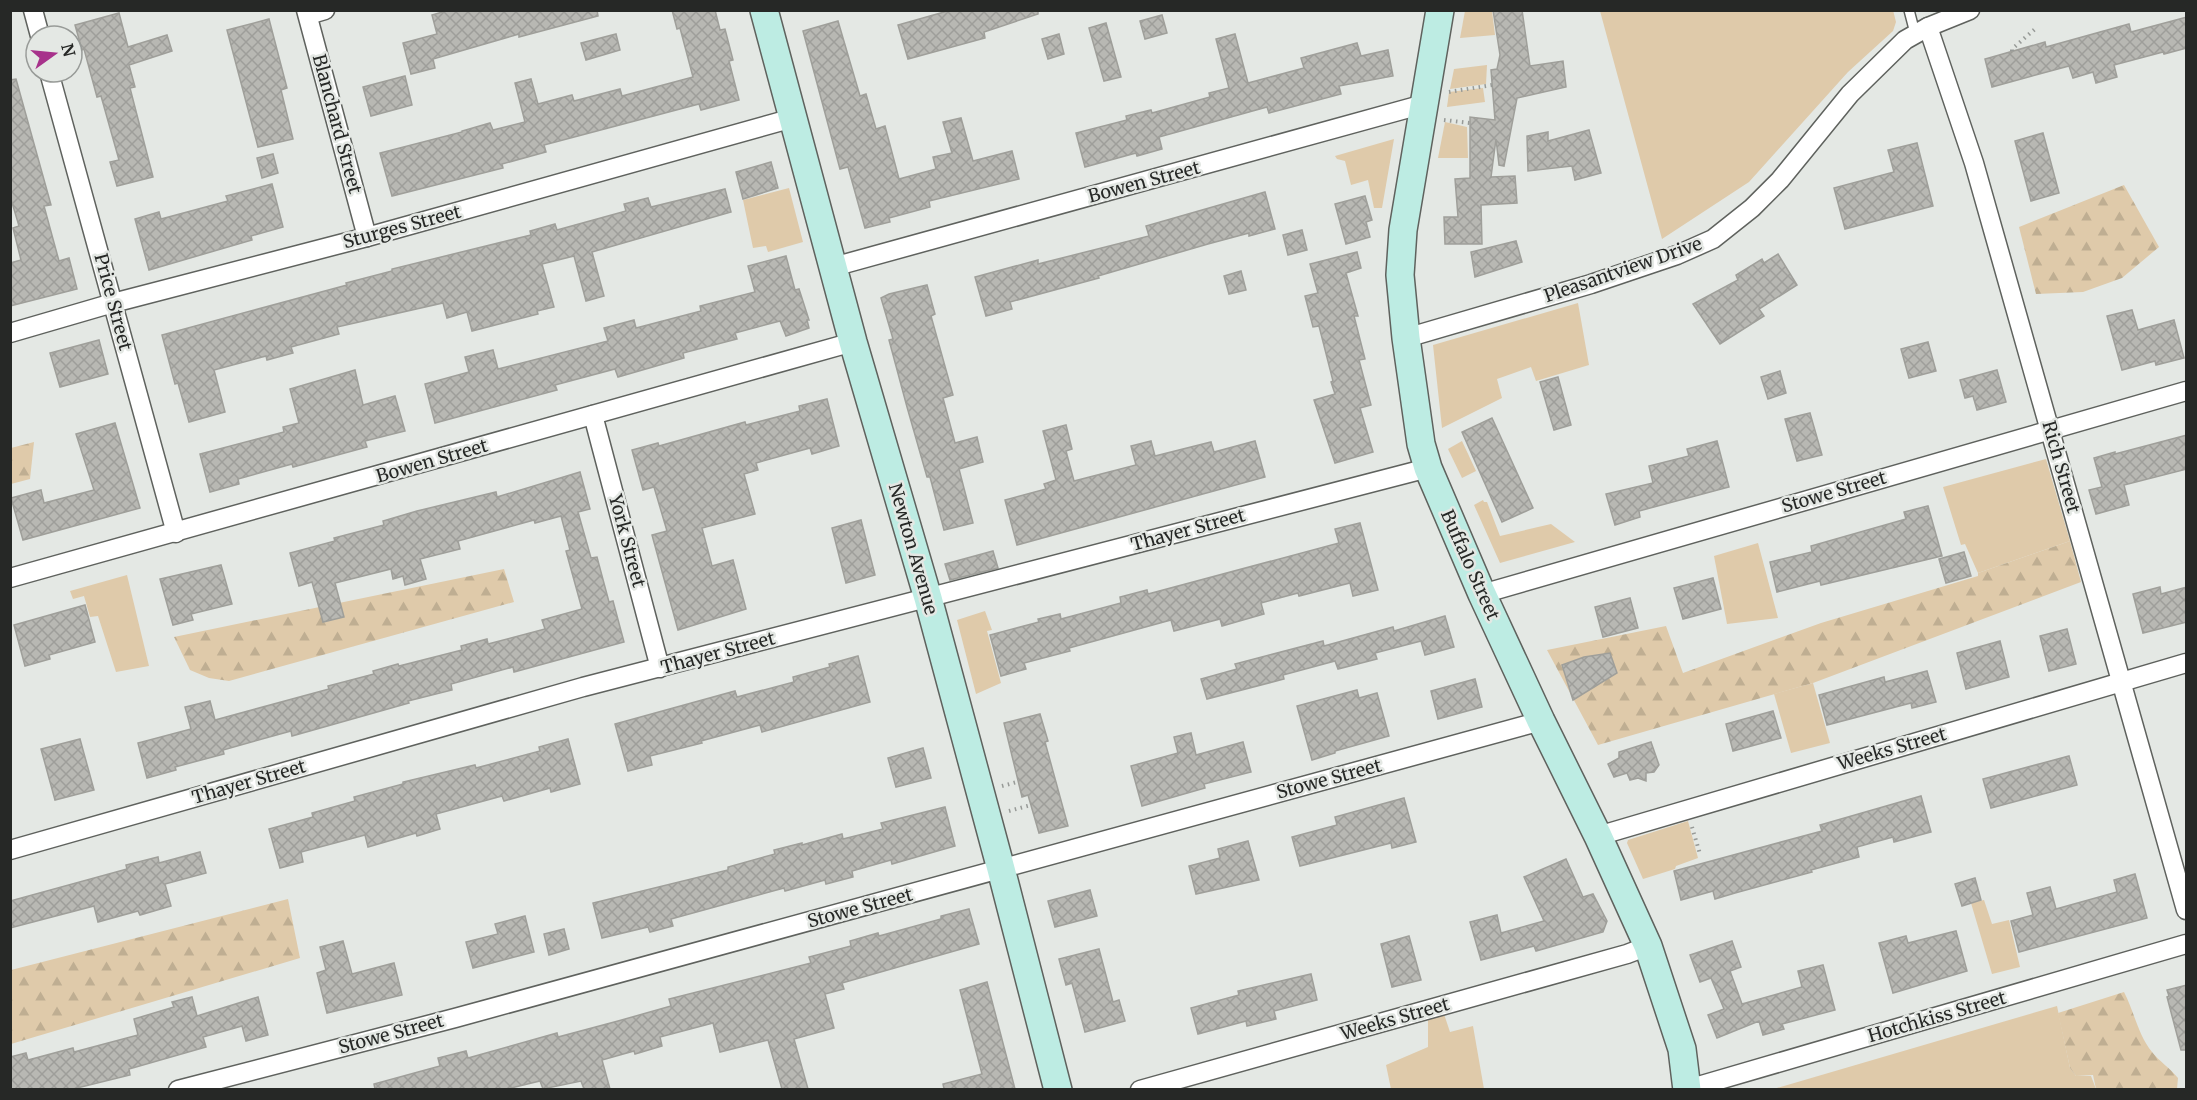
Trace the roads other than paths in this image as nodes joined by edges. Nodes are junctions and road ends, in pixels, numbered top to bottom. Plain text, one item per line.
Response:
1 (764, 10) edge
2 (1440, 10) edge
3 (1909, 10) edge
4 (1970, 10) edge
5 (313, 12) edge
6 (1922, 30) junction
7 (53, 84) edge
8 (1434, 112) junction
9 (793, 118) junction
10 (367, 237) junction
11 (833, 267) junction
12 (113, 303) junction
13 (10, 333) edge
14 (1406, 338) junction
15 (853, 342) junction
16 (2187, 391) edge
17 (593, 415) junction
18 (2050, 430) junction
19 (1428, 468) junction
20 (176, 533) junction
21 (10, 578) edge
22 (1482, 594) junction
23 (928, 598) junction
24 (2187, 663) edge
25 (660, 668) junction
26 (2120, 681) junction
27 (1541, 721) junction
28 (1598, 836) junction
29 (10, 850) edge
30 (1001, 869) junction
31 (2187, 910) edge
32 (2187, 944) edge
33 (1648, 946) junction
34 (178, 1089) edge
35 (1058, 1089) edge
36 (1140, 1089) edge
37 (1688, 1089) edge

1 - 9 street, Newton Avenue
2 - 8 street, Buffalo Street
3 - 6 lane
4 - 6 street, Pleasantview Drive
5 - 10 street, Blanchard Street
6 - 14 street, Pleasantview Drive
6 - 18 street, Rich Street
7 - 12 street, Price Street
8 - 11 street, Bowen Street
8 - 14 street, Buffalo Street
9 - 10 street, Sturges Street
9 - 11 street, Newton Avenue
10 - 12 street, Sturges Street
11 - 15 street, Newton Avenue
12 - 13 street, Sturges Street
12 - 20 street, Price Street
14 - 19 street, Buffalo Street
15 - 17 street, Bowen Street
15 - 23 street, Newton Avenue
16 - 18 street, Stowe Street
17 - 20 street, Bowen Street
17 - 25 street, York Street
18 - 22 street, Stowe Street
18 - 26 street, Rich Street
19 - 22 street, Buffalo Street
19 - 23 street, Thayer Street
20 - 21 street, Bowen Street
22 - 27 street, Buffalo Street
23 - 25 street, Thayer Street
23 - 30 street, Newton Avenue
24 - 26 street, Weeks Street
25 - 29 street, Thayer Street
26 - 28 street, Weeks Street
26 - 31 street, Rich Street
27 - 28 street, Buffalo Street
27 - 30 street, Stowe Street
28 - 33 street, Buffalo Street
30 - 34 street, Stowe Street
30 - 35 street, Newton Avenue
32 - 37 street, Hotchkiss Street
33 - 36 street, Weeks Street
33 - 37 street, Buffalo Street

